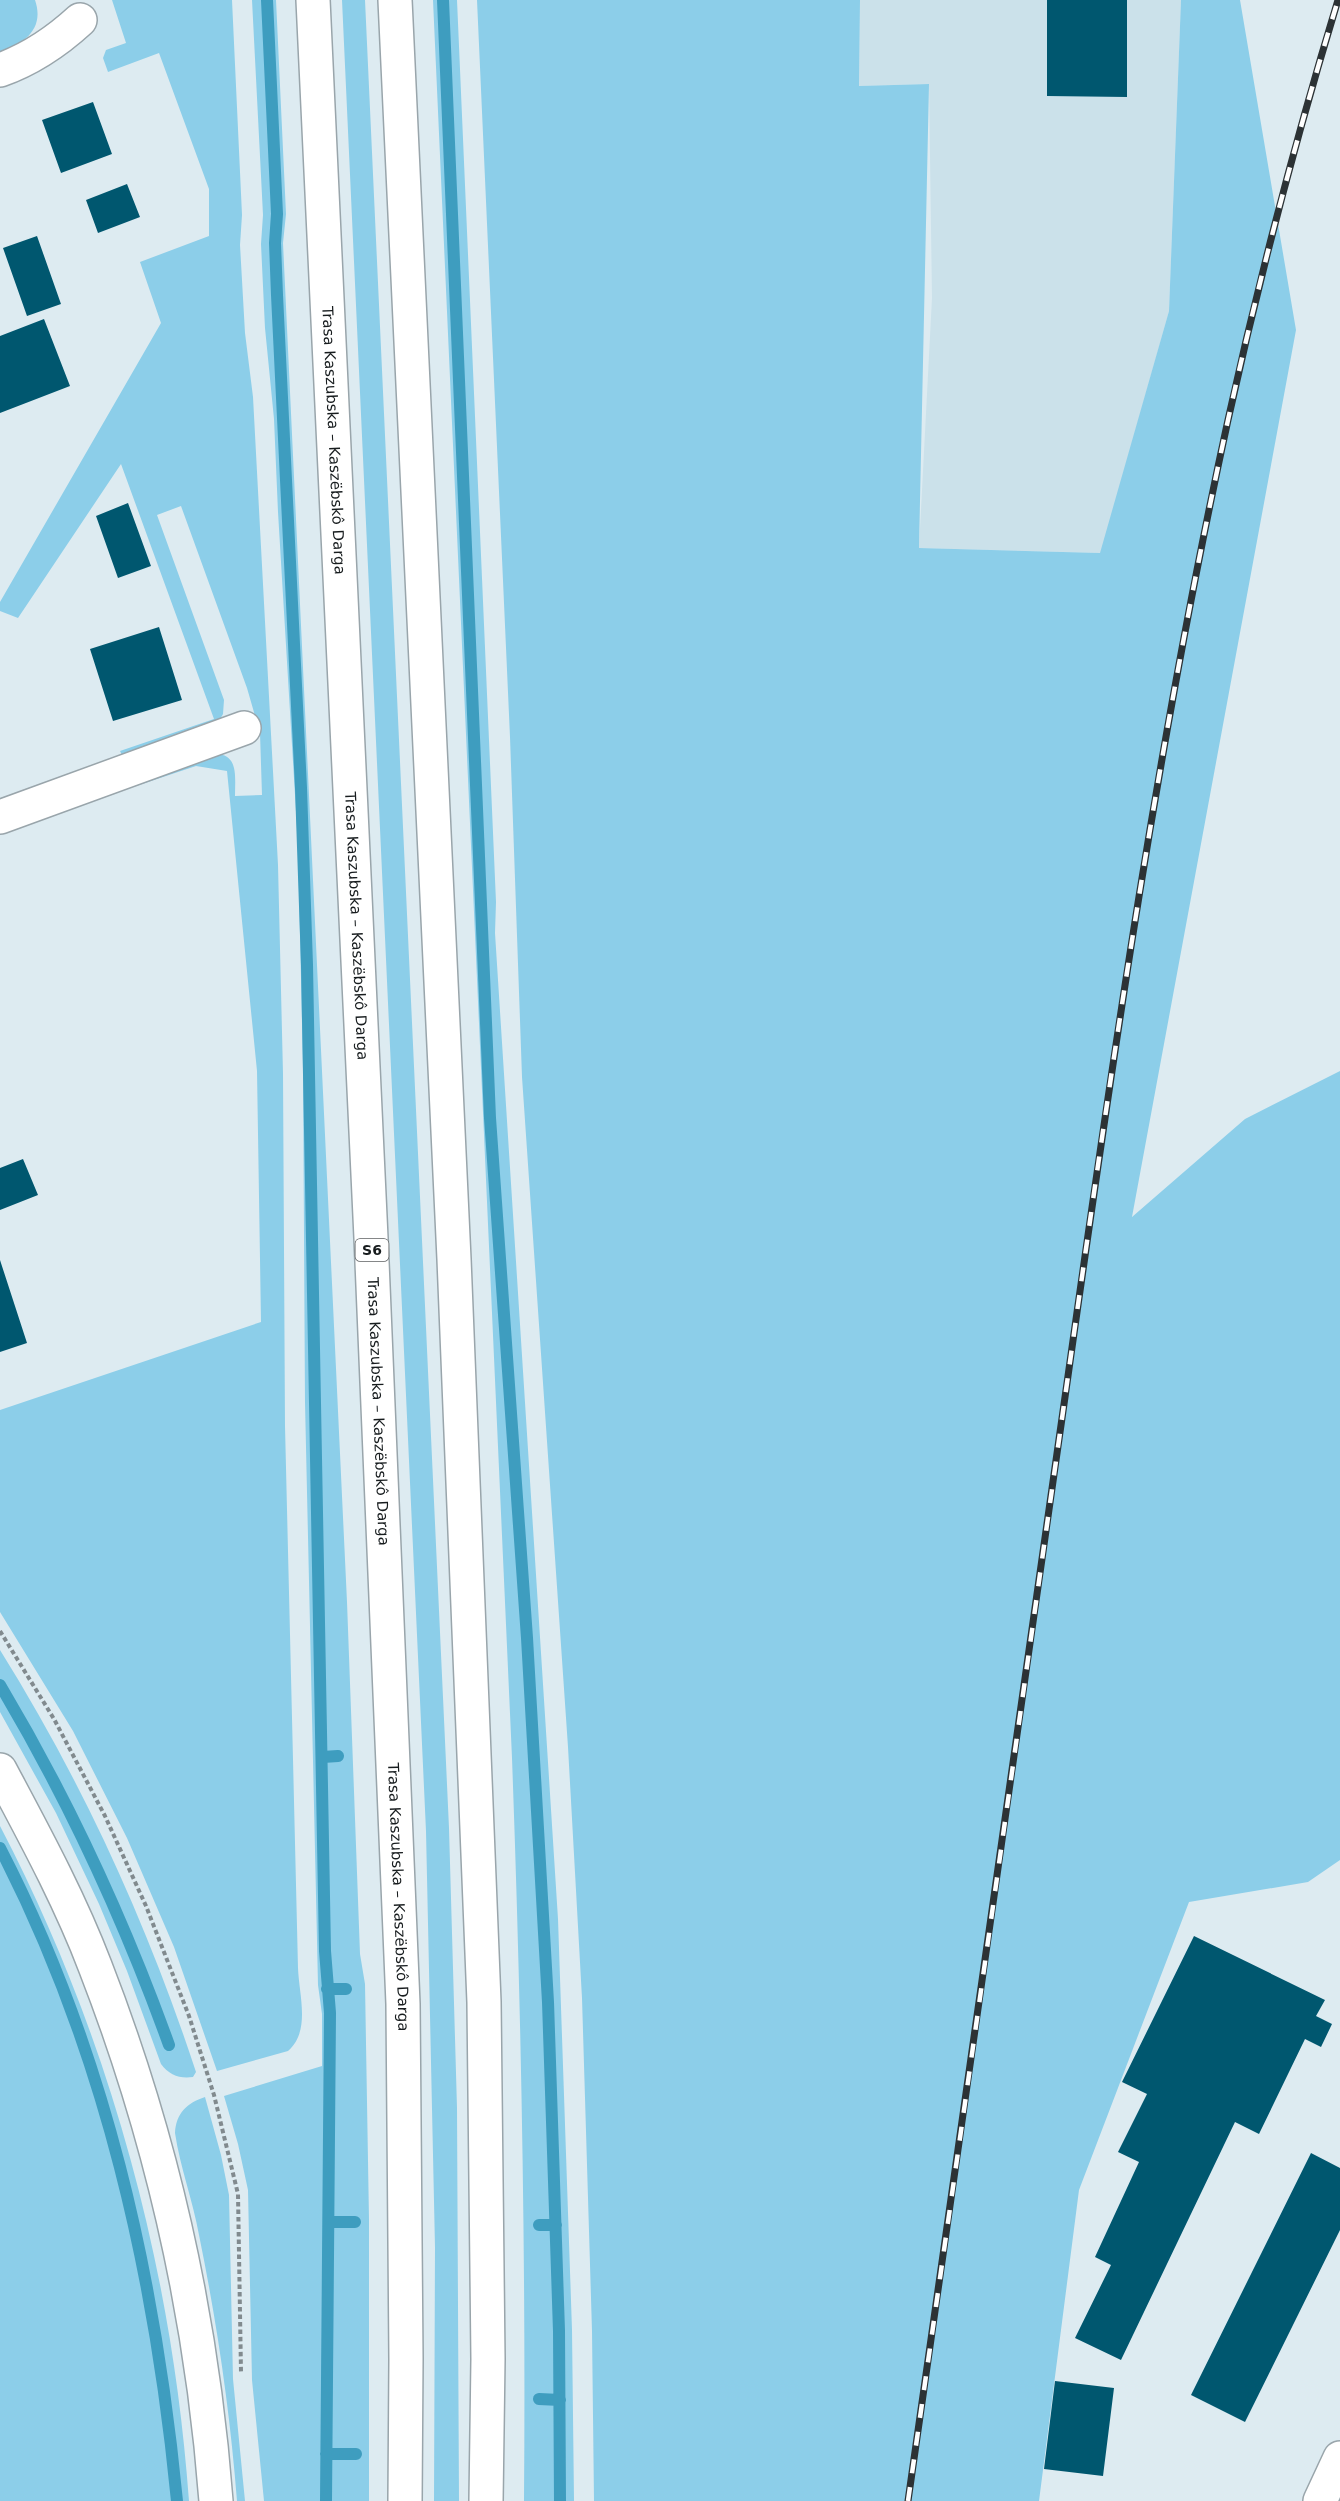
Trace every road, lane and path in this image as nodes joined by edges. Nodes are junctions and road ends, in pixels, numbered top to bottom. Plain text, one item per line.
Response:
1 (313, 0) edge
2 (395, 0) edge
3 (80, 20) dead end
4 (0, 70) edge
5 (244, 728) dead end
6 (0, 817) edge
7 (0, 1631) edge
8 (0, 1770) edge
9 (241, 2378) dead end
10 (1340, 2458) edge
11 (216, 2501) edge
12 (405, 2501) edge
13 (486, 2501) edge
14 (1320, 2501) edge

1 - 12 main road, Trasa Kaszubska – Kaszëbskô Darga / S6
2 - 13 main road
3 - 4 main road
5 - 6 main road
7 - 9 path
8 - 11 main road
10 - 14 main road

